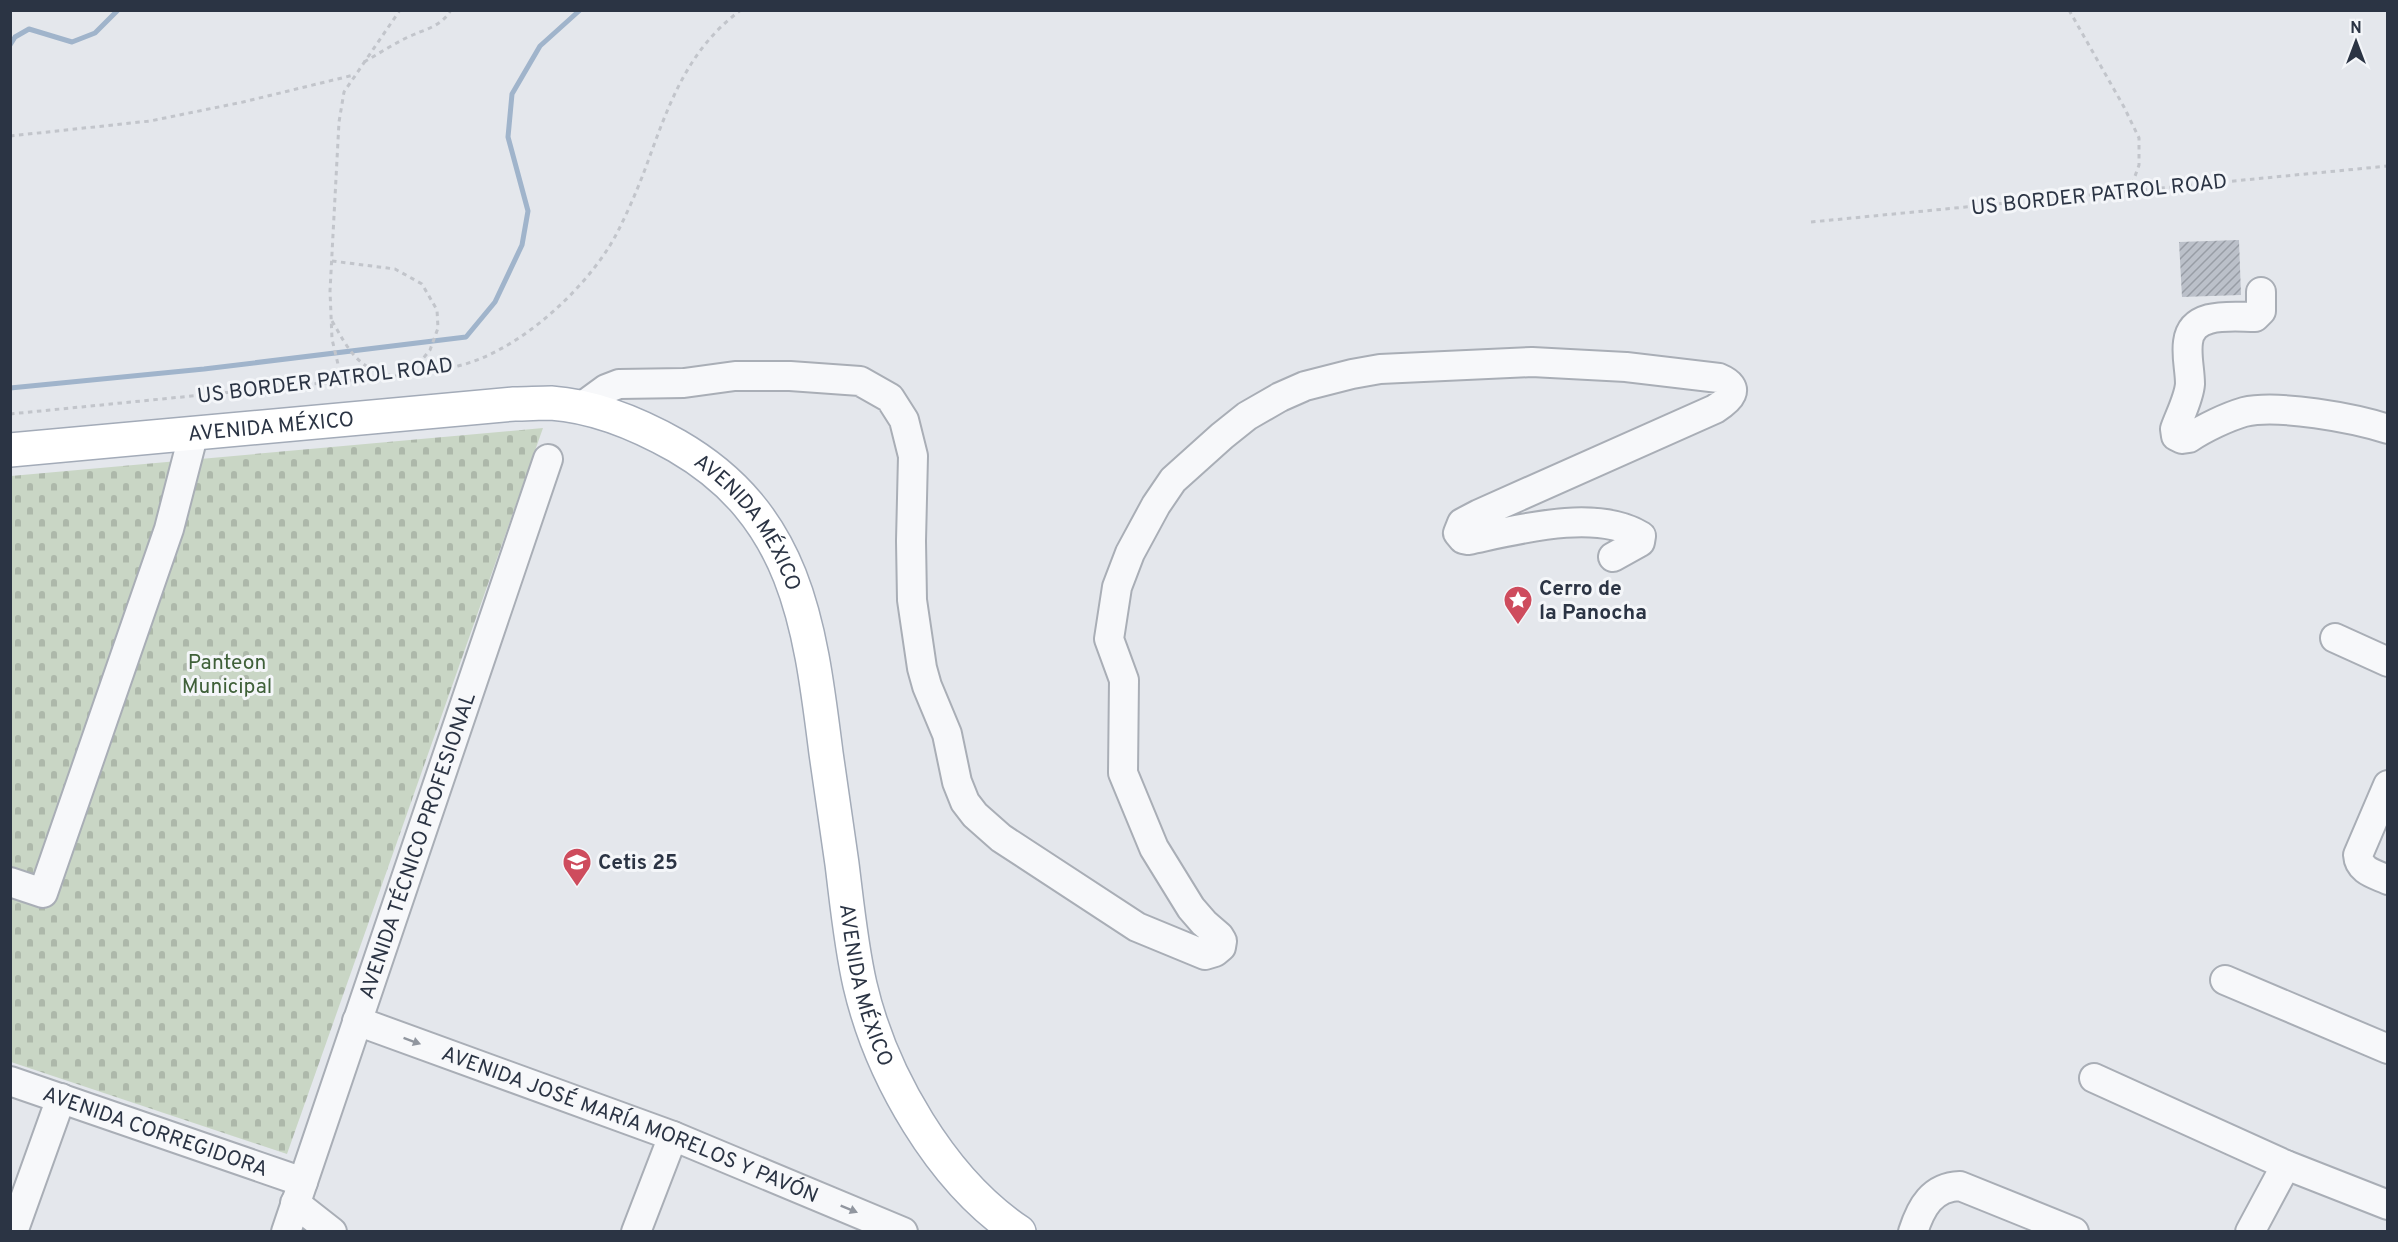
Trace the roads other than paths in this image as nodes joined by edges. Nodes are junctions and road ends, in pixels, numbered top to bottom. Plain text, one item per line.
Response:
1 (2261, 292) dead end
2 (580, 408) junction
3 (2388, 429) edge
4 (194, 432) junction
5 (10, 450) edge
6 (548, 459) dead end
7 (1613, 557) dead end
8 (2335, 638) dead end
9 (2388, 662) edge
10 (2388, 784) edge
11 (2388, 880) edge
12 (10, 882) edge
13 (2225, 980) dead end
14 (357, 1021) junction
15 (2388, 1049) edge
16 (2094, 1078) dead end
17 (10, 1081) edge
18 (61, 1098) junction
19 (673, 1136) junction
20 (2286, 1165) junction
21 (299, 1193) junction
22 (2388, 1205) edge
23 (2073, 1231) edge
24 (13, 1232) edge
25 (286, 1232) edge
26 (332, 1232) edge
27 (636, 1232) edge
28 (903, 1232) edge
29 (1019, 1232) edge
30 (1913, 1232) edge
31 (2250, 1232) edge

1 - 3 street
2 - 4 main road, AVENIDA MÉXICO
2 - 7 street
2 - 29 main road, AVENIDA MÉXICO
4 - 5 main road, AVENIDA MÉXICO
4 - 12 street
6 - 14 street, AVENIDA TÉCNICO PROFESIONAL
8 - 9 street
10 - 11 street
13 - 15 street
14 -> 19 street, AVENIDA JOSÉ MARÍA MORELOS Y PAVÓN
14 - 21 street, AVENIDA TÉCNICO PROFESIONAL
16 - 20 street
17 - 18 street, AVENIDA CORREGIDORA
18 - 21 street, AVENIDA CORREGIDORA
18 - 24 street
19 - 27 street
19 -> 28 street, AVENIDA JOSÉ MARÍA MORELOS Y PAVÓN
20 - 22 street
20 - 31 street
21 - 25 street, AVENIDA TÉCNICO PROFESIONAL
21 - 26 street, AVENIDA CORREGIDORA
23 - 30 street

